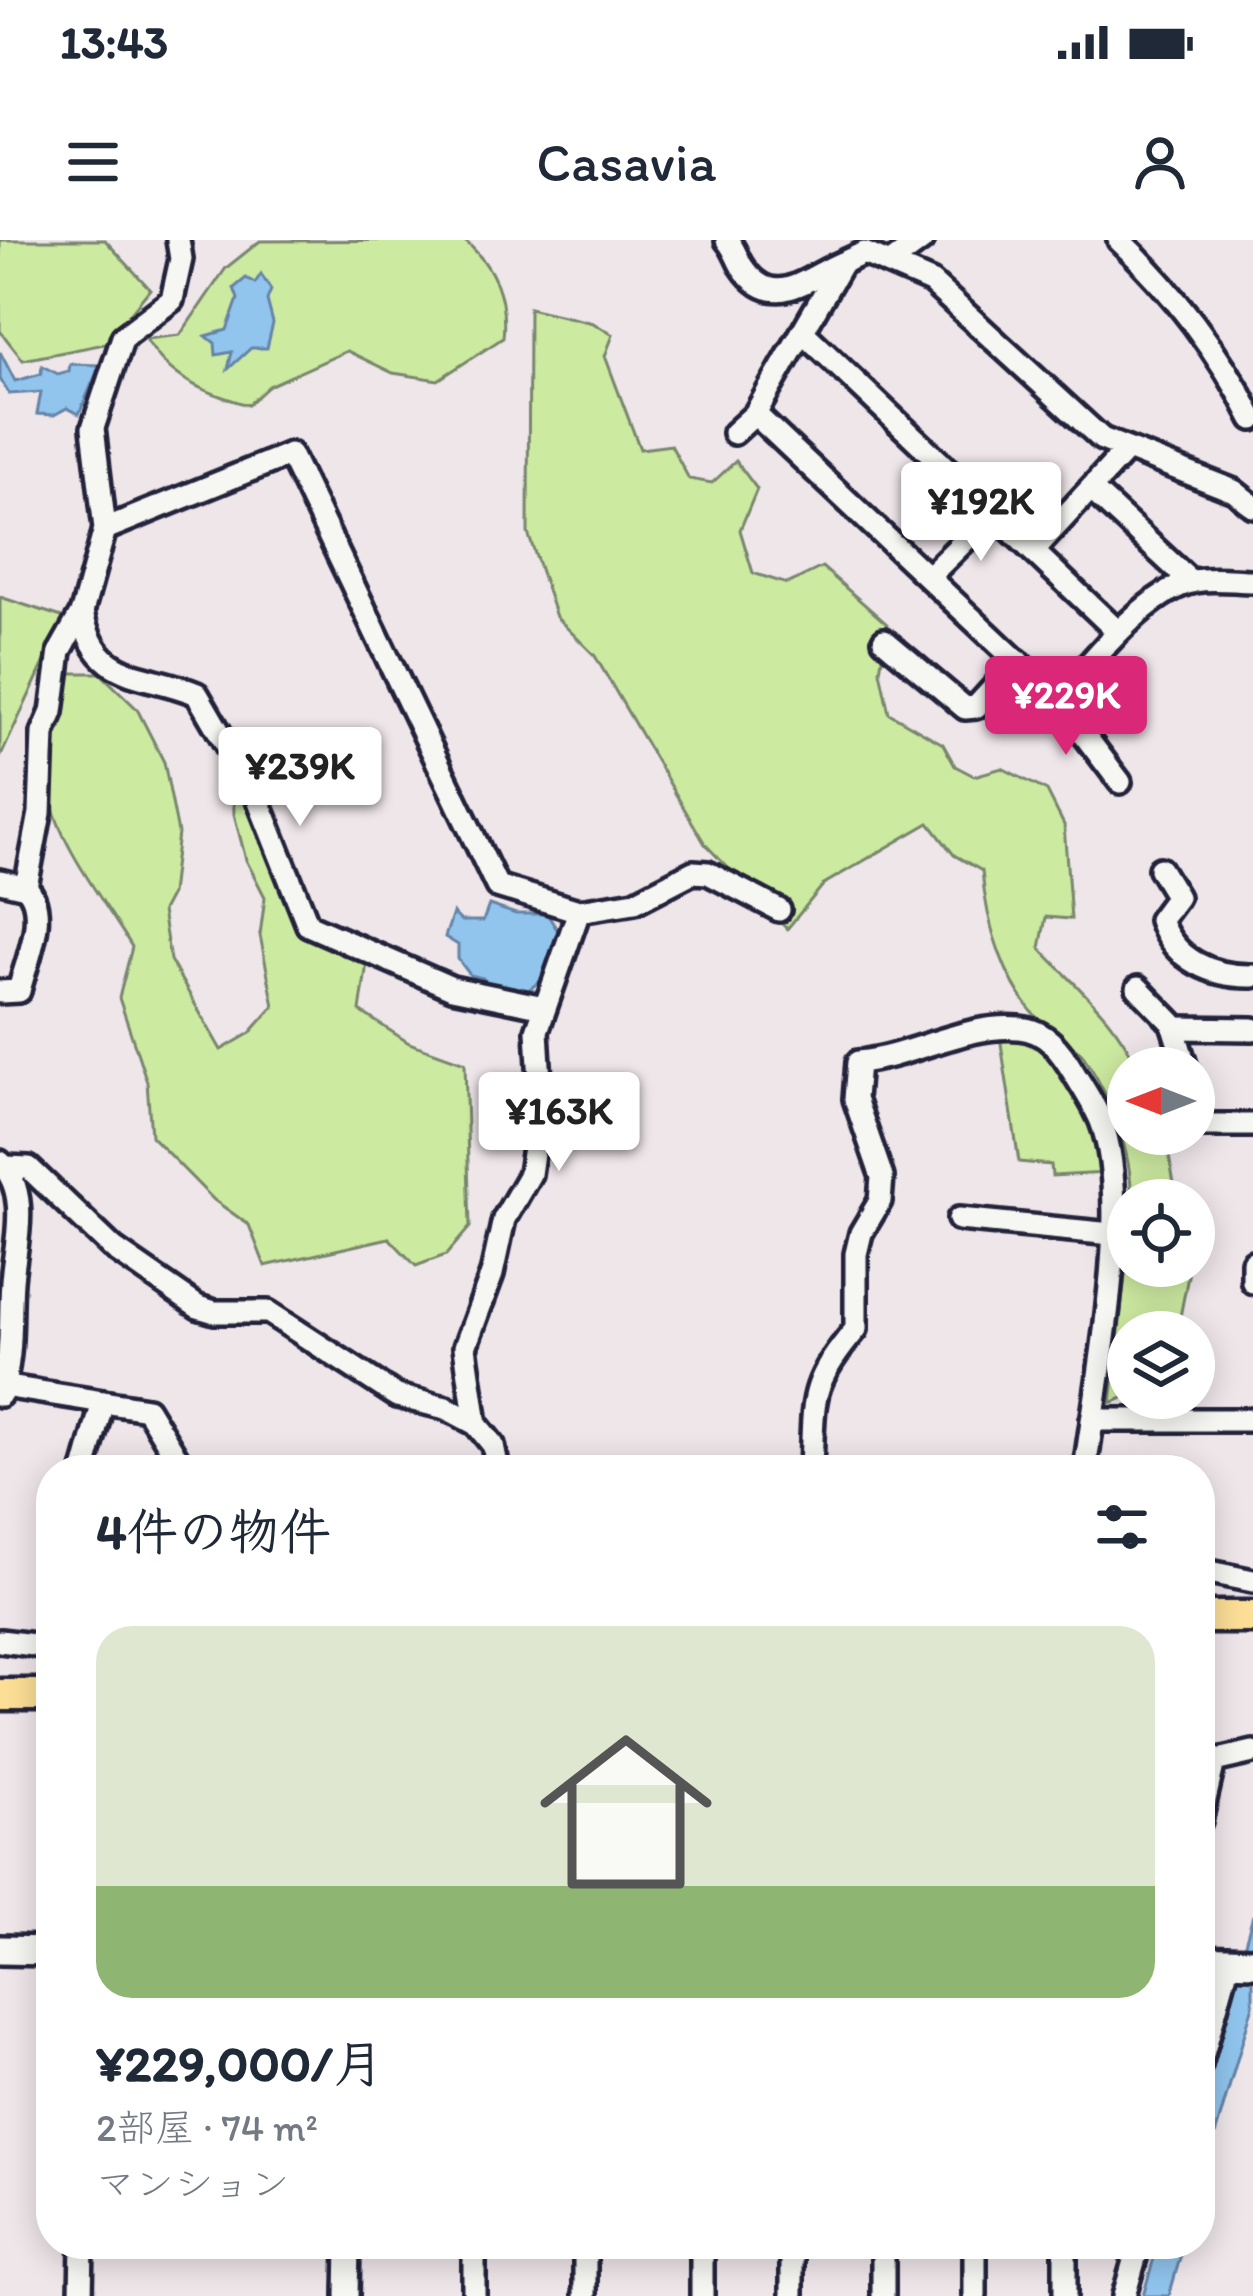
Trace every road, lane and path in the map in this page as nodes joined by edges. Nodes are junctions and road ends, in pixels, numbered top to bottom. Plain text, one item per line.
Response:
1 (178, 240) edge
2 (727, 240) edge
3 (922, 240) edge
4 (1119, 240) edge
5 (851, 253) edge
6 (892, 262) junction
7 (805, 334) junction
8 (755, 414) junction
9 (1253, 419) edge
10 (734, 433) dead end
11 (1127, 449) junction
12 (1090, 489) junction
13 (1253, 506) edge
14 (993, 513) junction
15 (104, 529) junction
16 (1033, 551) junction
17 (930, 575) junction
18 (1253, 581) edge
19 (1191, 582) junction
20 (82, 612) junction
21 (1118, 632) junction
22 (884, 640) dead end
23 (1018, 661) junction
24 (1058, 700) junction
25 (1120, 782) dead end
26 (1160, 869) dead end
27 (0, 881) edge
28 (26, 887) junction
29 (779, 910) dead end
30 (579, 911) junction
31 (1253, 976) edge
32 (1138, 988) dead end
33 (0, 992) edge
34 (544, 1006) junction
35 (1174, 1028) junction
36 (1253, 1029) edge
37 (1180, 1047) edge
38 (1215, 1125) edge
39 (1253, 1125) edge
40 (3, 1164) edge
41 (1110, 1179) edge
42 (959, 1219) dead end
43 (1107, 1234) edge
44 (1253, 1262) edge
45 (1107, 1280) edge
46 (1253, 1282) edge
47 (6, 1351) edge
48 (2, 1390) edge
49 (103, 1402) junction
50 (1092, 1420) junction
51 (1253, 1420) edge
52 (476, 1424) junction
53 (88, 1455) edge
54 (175, 1455) edge
55 (495, 1455) edge
56 (812, 1455) edge
57 (1087, 1455) edge
58 (1215, 1573) edge
59 (1253, 1581) edge
60 (1215, 1617) edge
61 (1253, 1617) edge
62 (0, 1641) edge
63 (36, 1645) edge
64 (0, 1695) edge
65 (36, 1695) edge
66 (1253, 1752) edge
67 (1215, 1761) edge
68 (0, 1950) edge
69 (36, 1951) edge
70 (1240, 1961) edge
71 (1215, 2026) edge
72 (82, 2259) edge
73 (348, 2259) edge
74 (474, 2259) edge
75 (585, 2259) edge
76 (702, 2259) edge
77 (792, 2259) edge
78 (883, 2259) edge
79 (975, 2259) edge
80 (1066, 2259) edge
81 (1135, 2259) edge
82 (81, 2296) edge
83 (347, 2296) edge
84 (474, 2296) edge
85 (585, 2296) edge
86 (702, 2296) edge
87 (792, 2296) edge
88 (883, 2296) edge
89 (975, 2296) edge
90 (1065, 2296) edge
91 (1124, 2296) edge

1 - 15 street
2 - 5 street
3 - 6 street
4 - 9 street
5 - 6 street
5 - 7 street
6 - 11 street
7 - 8 street
7 - 14 street
8 - 10 street
8 - 17 street
11 - 12 street
11 - 13 street
12 - 16 street
12 - 19 street
14 - 16 street
14 - 17 street
15 - 20 street
15 - 30 street
16 - 21 street
17 - 23 street
18 - 19 street
19 - 21 street
20 - 28 street
20 - 34 street
21 - 24 street
22 - 23 street
23 - 24 street
24 - 25 street
26 - 31 street
27 - 28 street
28 - 33 street
29 - 30 street
30 - 34 street
32 - 35 street
34 - 52 street
35 - 36 street
35 - 37 street
38 - 39 street
40 - 47 street
40 - 52 street
41 - 56 street
42 - 43 street
44 - 46 street
45 - 50 street
47 - 48 street
48 - 49 street
49 - 53 street
49 - 54 street
50 - 51 street
50 - 57 street
52 - 55 street
58 - 59 street
60 - 61 main road
62 - 63 street
64 - 65 main road
66 - 67 street
68 - 69 street
70 - 71 street
72 - 82 street
73 - 83 street
74 - 84 street
75 - 85 street
76 - 86 street
77 - 87 street
78 - 88 street
79 - 89 street
80 - 90 street
81 - 91 street

